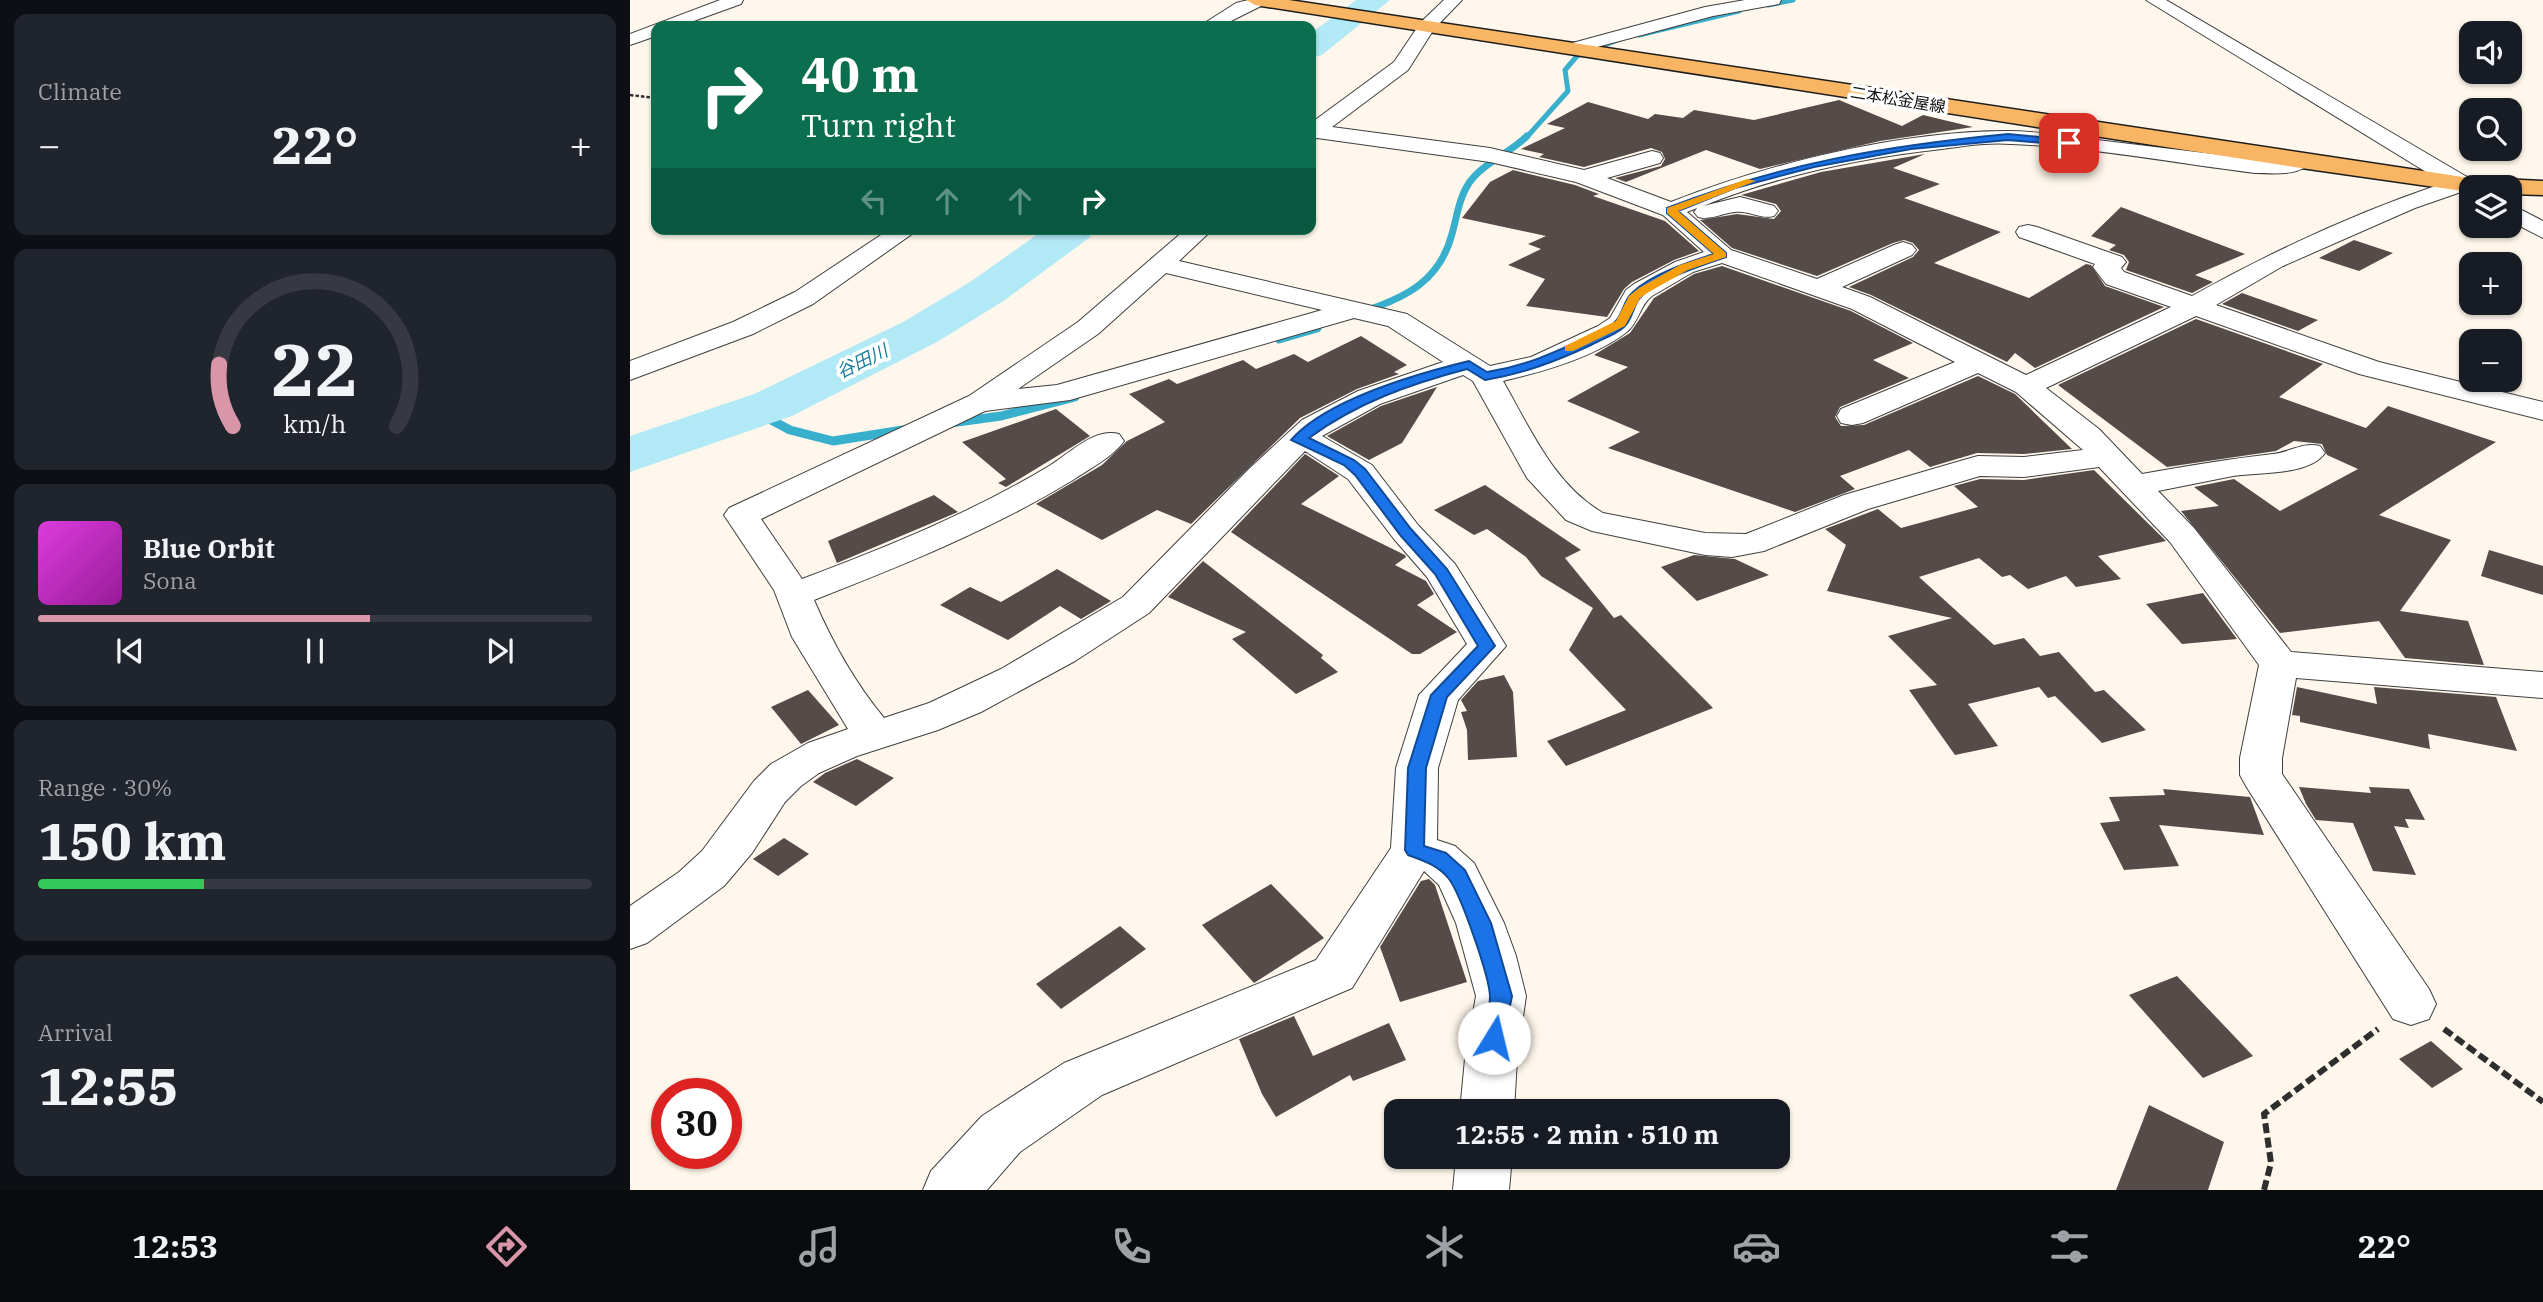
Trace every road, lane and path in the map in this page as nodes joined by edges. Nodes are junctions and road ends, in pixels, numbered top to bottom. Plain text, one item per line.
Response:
1 (735, 0) edge
2 (1454, 0) edge
3 (1773, 0) edge
4 (2154, 0) edge
5 (1265, 1) edge
6 (678, 21) edge
7 (1217, 21) edge
8 (1240, 21) edge
9 (1422, 25) junction
10 (651, 32) edge
11 (630, 40) edge
12 (1571, 49) junction
13 (630, 95) edge
14 (651, 97) edge
15 (2070, 126) junction
16 (1316, 129) edge
17 (1316, 133) edge
18 (2051, 141) junction
19 (2199, 153) junction
20 (1652, 158) dead end
21 (2301, 161) joint
22 (1584, 177) junction
23 (2459, 181) edge
24 (2459, 185) edge
25 (2522, 187) edge
26 (2459, 188) edge
27 (2543, 188) edge
28 (1766, 211) dead end
29 (1676, 215) junction
30 (2522, 218) edge
31 (2543, 231) edge
32 (2028, 232) dead end
33 (898, 235) edge
34 (1195, 235) edge
35 (1903, 250) dead end
36 (1722, 255) junction
37 (1163, 265) junction
38 (1819, 288) junction
39 (2195, 306) junction
40 (1357, 309) junction
41 (1977, 363) junction
42 (1477, 370) junction
43 (630, 371) edge
44 (2026, 386) junction
45 (980, 402) junction
46 (2543, 411) edge
47 (1852, 416) dead end
48 (1297, 440) junction
49 (1108, 441) dead end
50 (2308, 453) dead end
51 (2108, 456) junction
52 (2135, 485) junction
53 (793, 595) junction
54 (2279, 664) junction
55 (2543, 685) edge
56 (874, 734) junction
57 (1415, 850) junction
58 (630, 930) edge
59 (2410, 1004) junction
60 (1488, 1099) edge
61 (2543, 1102) edge
62 (1483, 1169) edge
63 (951, 1190) edge
64 (1481, 1190) edge
65 (2264, 1190) edge

1 - 6 street
2 - 9 street
3 - 12 street
4 - 23 street
5 - 7 street
5 - 8 street
5 - 9 main road, 二本松金屋線
9 - 12 main road, 二本松金屋線
9 - 16 street
10 - 11 street
12 - 15 main road, 二本松金屋線
13 - 14 path
15 - 18 street
15 - 19 main road, 二本松金屋線
17 - 22 street
18 - 19 street
18 - 29 street
19 - 21 street
20 - 22 street
21 - 24 main road
22 - 29 street
25 - 27 main road
26 - 39 street
28 - 29 street
29 - 36 street
30 - 31 street
32 - 39 street
33 - 43 street
34 - 37 street
35 - 38 street
36 - 38 street
36 - 42 street
37 - 40 street
37 - 45 street
38 - 41 street
39 - 44 street
39 - 46 street
40 - 42 street
40 - 45 street
41 - 44 street
41 - 47 street
42 - 48 street
42 - 51 street
44 - 51 street
45 - 53 street
48 - 56 street
48 - 57 street
49 - 53 street
50 - 52 street
51 - 52 street
52 - 54 street
53 - 56 street
54 - 55 street
54 - 59 street
56 - 58 street
57 - 60 street
57 - 63 street
59 - 61 path
59 - 65 path
62 - 64 street

